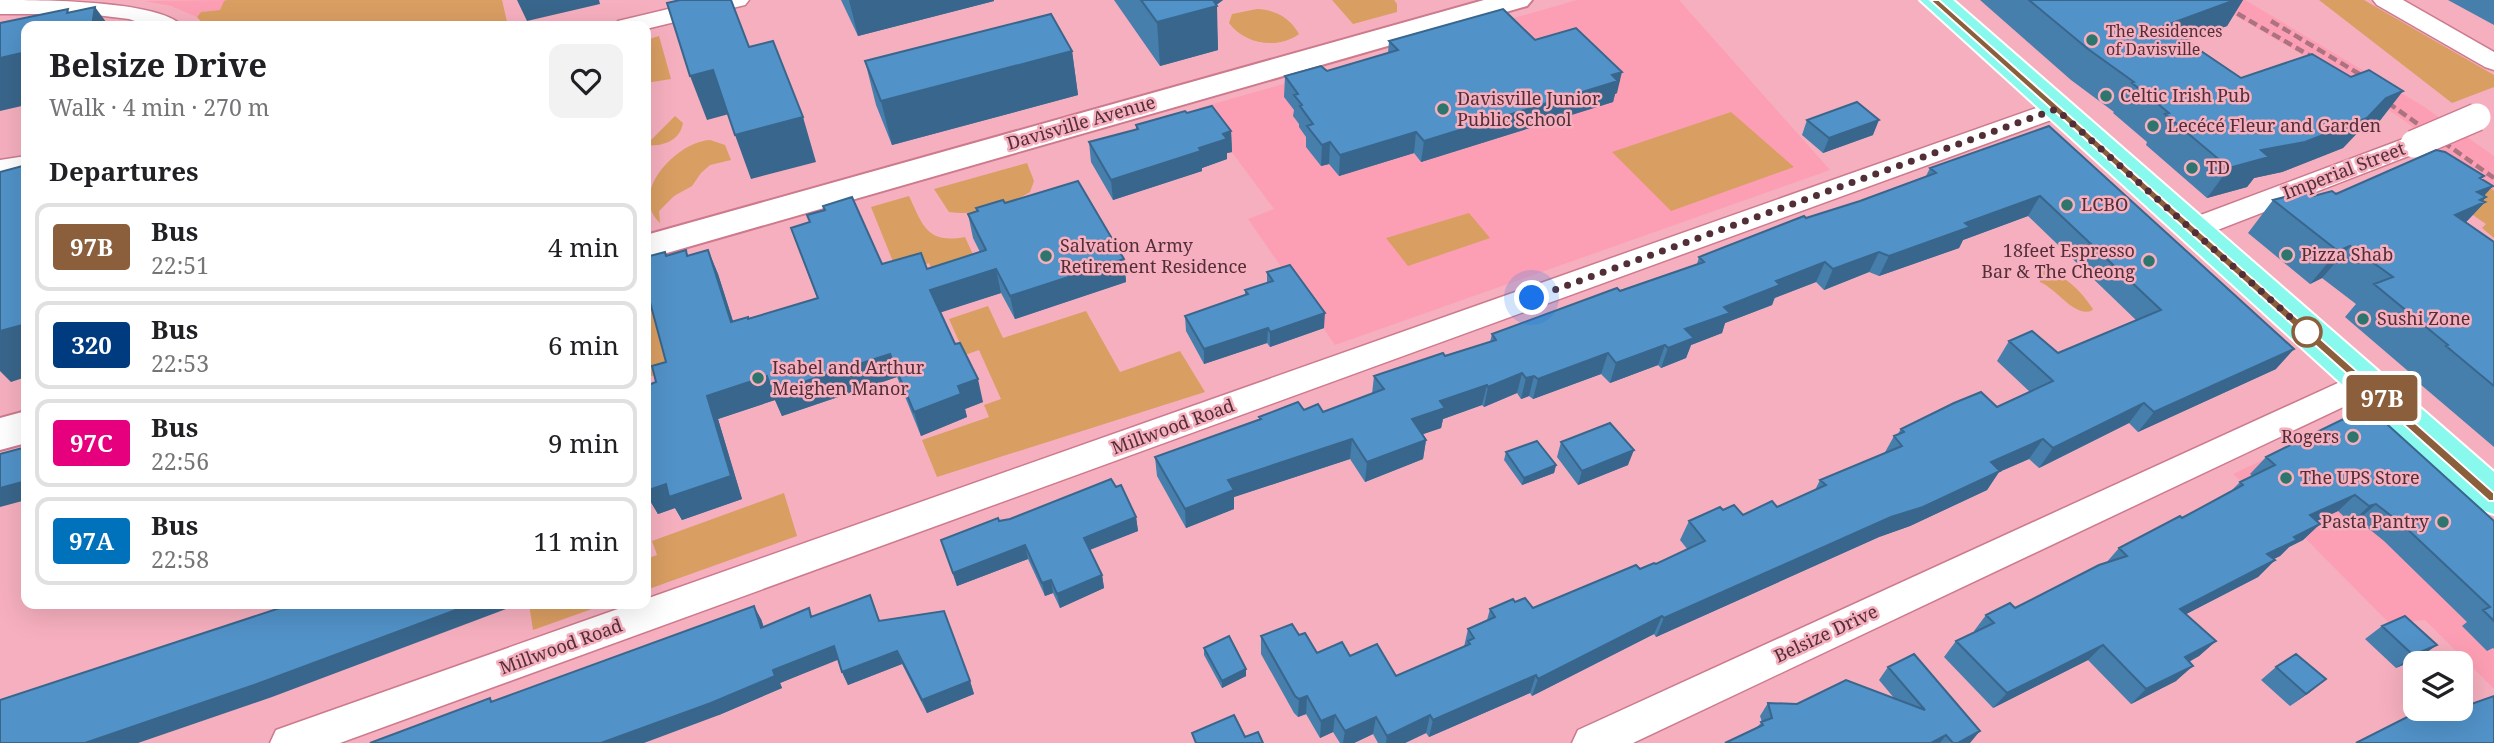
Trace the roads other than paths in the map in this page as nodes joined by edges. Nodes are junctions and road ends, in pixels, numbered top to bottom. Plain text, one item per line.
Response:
1 (737, 0) edge
2 (1517, 0) edge
3 (1935, 0) edge
4 (2385, 0) edge
5 (0, 7) edge
6 (161, 21) edge
7 (648, 21) edge
8 (2494, 62) edge
9 (2056, 109) junction
10 (2485, 114) edge
11 (21, 166) edge
12 (0, 169) edge
13 (2192, 229) junction
14 (651, 246) edge
15 (2364, 383) junction
16 (21, 428) edge
17 (0, 434) edge
18 (2494, 497) edge
19 (290, 743) edge
20 (1592, 743) edge

1 - 7 street
2 - 14 street, Davisville Avenue
3 - 9 main road
4 - 8 street
5 - 6 street
9 - 13 main road
9 - 19 street, Millwood Road
10 - 13 street, Imperial Street, bridge
11 - 12 street
13 - 15 main road
15 - 18 main road
15 - 20 street, Belsize Drive
16 - 17 street

